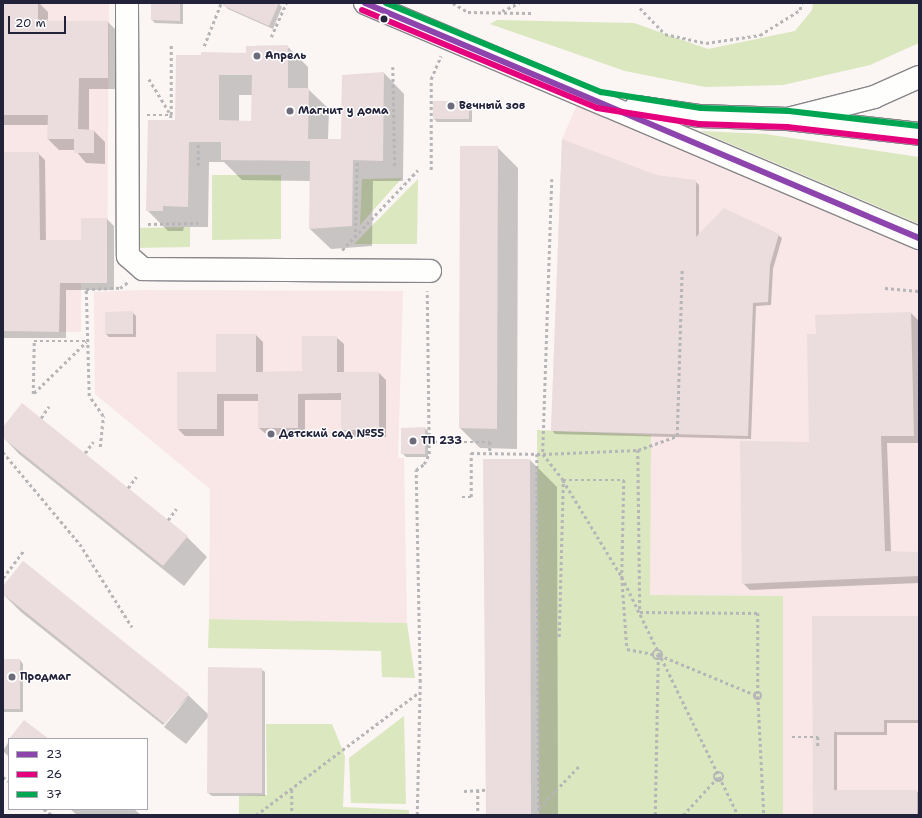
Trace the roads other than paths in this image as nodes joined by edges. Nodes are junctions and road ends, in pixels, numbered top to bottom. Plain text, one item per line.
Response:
1 (127, 3) edge
2 (365, 3) edge
3 (919, 77) edge
4 (599, 100) junction
5 (788, 119) junction
6 (919, 134) edge
7 (919, 238) edge
8 (428, 277) road end

1 - 8 main road
2 - 4 main road
3 - 5 main road
4 - 5 main road
4 - 7 main road
5 - 6 main road

